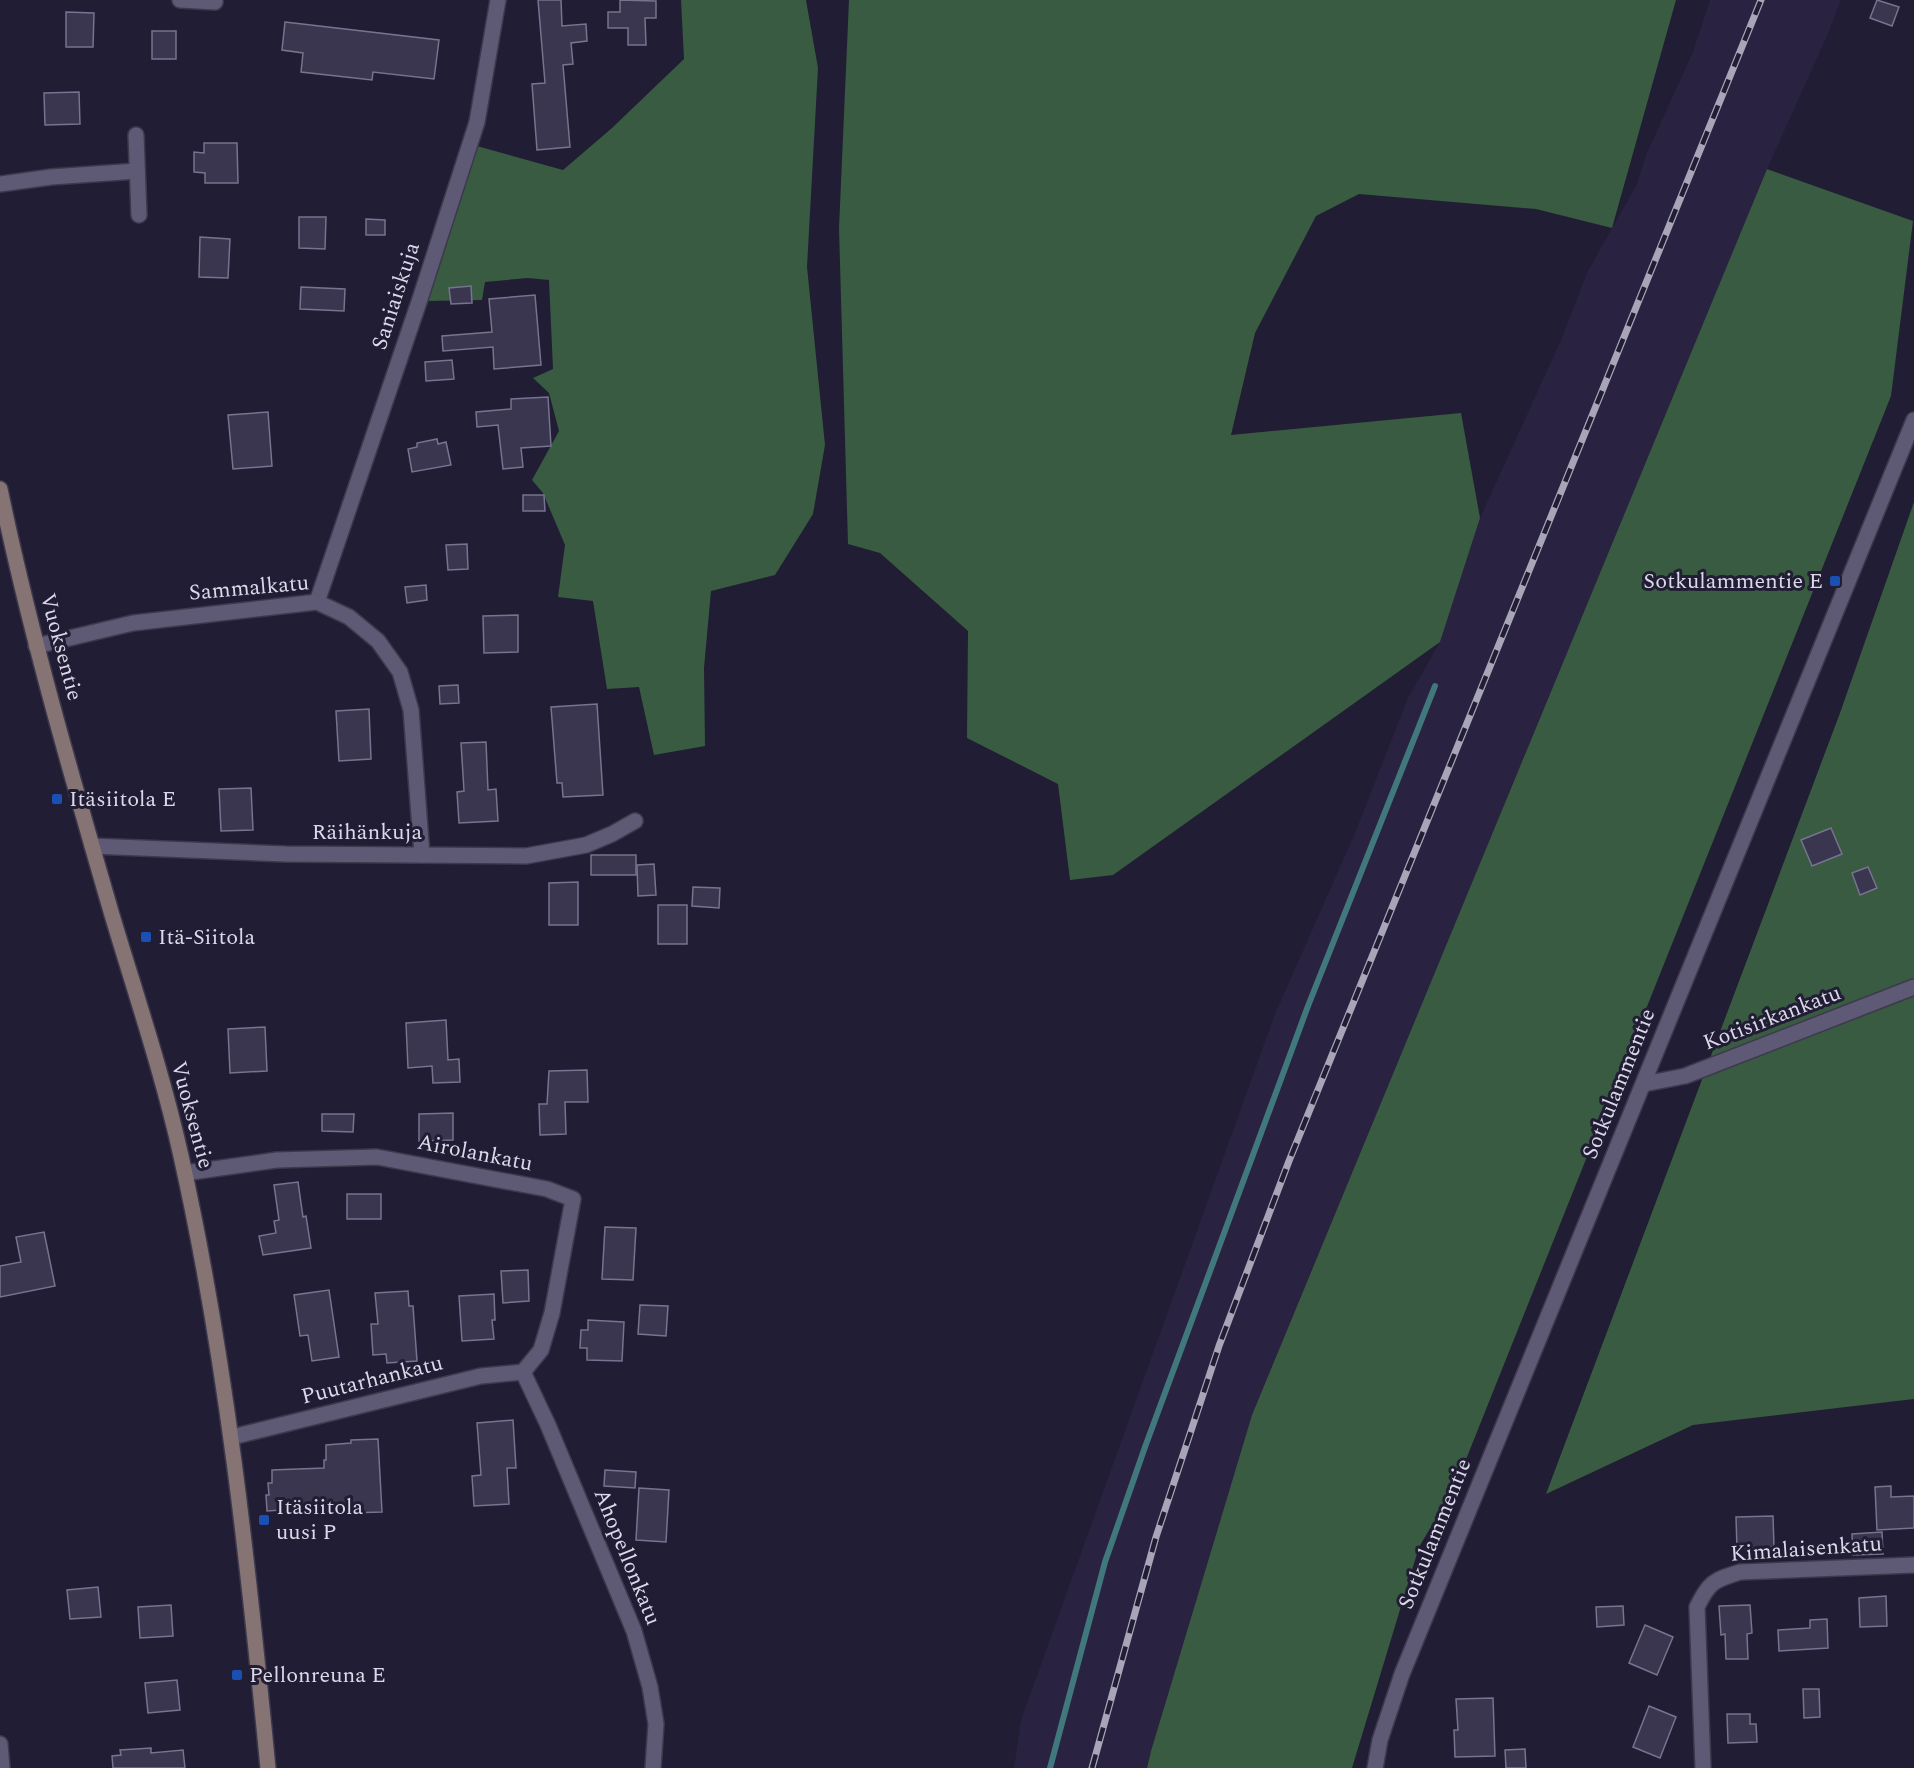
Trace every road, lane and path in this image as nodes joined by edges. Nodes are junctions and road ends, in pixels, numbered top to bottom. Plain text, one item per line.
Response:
1 (180, 0) edge
2 (498, 0) edge
3 (215, 2) dead end
4 (136, 135) dead end
5 (137, 171) junction
6 (0, 184) edge
7 (139, 215) dead end
8 (1914, 420) edge
9 (0, 489) edge
10 (316, 602) junction
11 (36, 646) junction
12 (635, 821) dead end
13 (92, 846) junction
14 (422, 855) junction
15 (1914, 987) edge
16 (1644, 1084) junction
17 (185, 1173) junction
18 (523, 1372) junction
19 (232, 1437) junction
20 (1914, 1565) edge
21 (0, 1744) edge
22 (2, 1768) edge
23 (268, 1768) edge
24 (654, 1768) edge
25 (1374, 1768) edge
26 (1703, 1768) edge

1 - 3 street
2 - 10 street, Saniaiskuja
4 - 5 street
5 - 6 street
5 - 7 street
8 - 16 street, Sotkulammentie
9 - 11 street, Vuoksentie
10 - 11 street, Sammalkatu
10 - 14 street, Sammalkatu
11 - 13 street, Vuoksentie
12 - 14 street, Räihänkuja
13 - 14 street, Räihänkuja
13 - 17 street, Vuoksentie
15 - 16 street, Kotisirkankatu
16 - 25 street, Sotkulammentie
17 - 18 street, Airolankatu
17 - 19 street, Vuoksentie
18 - 19 street, Puutarhankatu
18 - 24 street, Ahopellonkatu
19 - 23 street, Vuoksentie
20 - 26 street, Kimalaisenkatu
21 - 22 street

